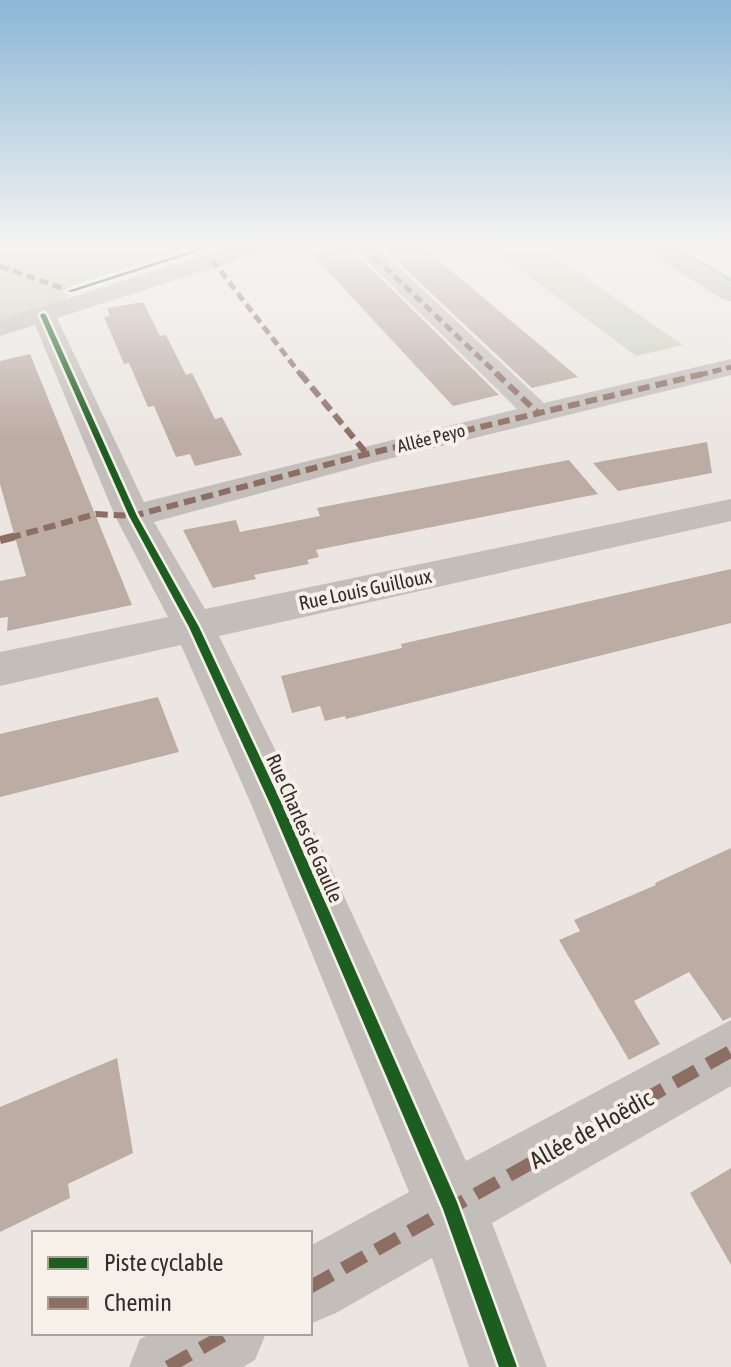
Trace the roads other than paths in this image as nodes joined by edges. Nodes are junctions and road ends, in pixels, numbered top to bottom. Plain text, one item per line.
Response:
1 (56, 311) edge
2 (431, 311) edge
3 (21, 322) edge
4 (731, 367) edge
5 (537, 412) junction
6 (731, 510) edge
7 (133, 516) junction
8 (194, 627) junction
9 (0, 669) edge
10 (731, 1051) edge
11 (451, 1208) junction
12 (312, 1286) edge
13 (224, 1335) edge
14 (168, 1367) edge
15 (508, 1367) edge

1 - 3 street
2 - 5 street
3 - 7 street, Rue Charles de Gaulle
4 - 5 street, Allée Peyo
5 - 7 street, Allée Peyo
6 - 8 street, Rue Louis Guilloux
7 - 8 street, Rue Charles de Gaulle
8 - 9 street, Rue Louis Guilloux
8 - 11 street, Rue Charles de Gaulle
10 - 11 street, Allée de Hoëdic
11 - 12 street, Allée de Hoëdic
11 - 15 street, Rue Charles de Gaulle
13 - 14 street

